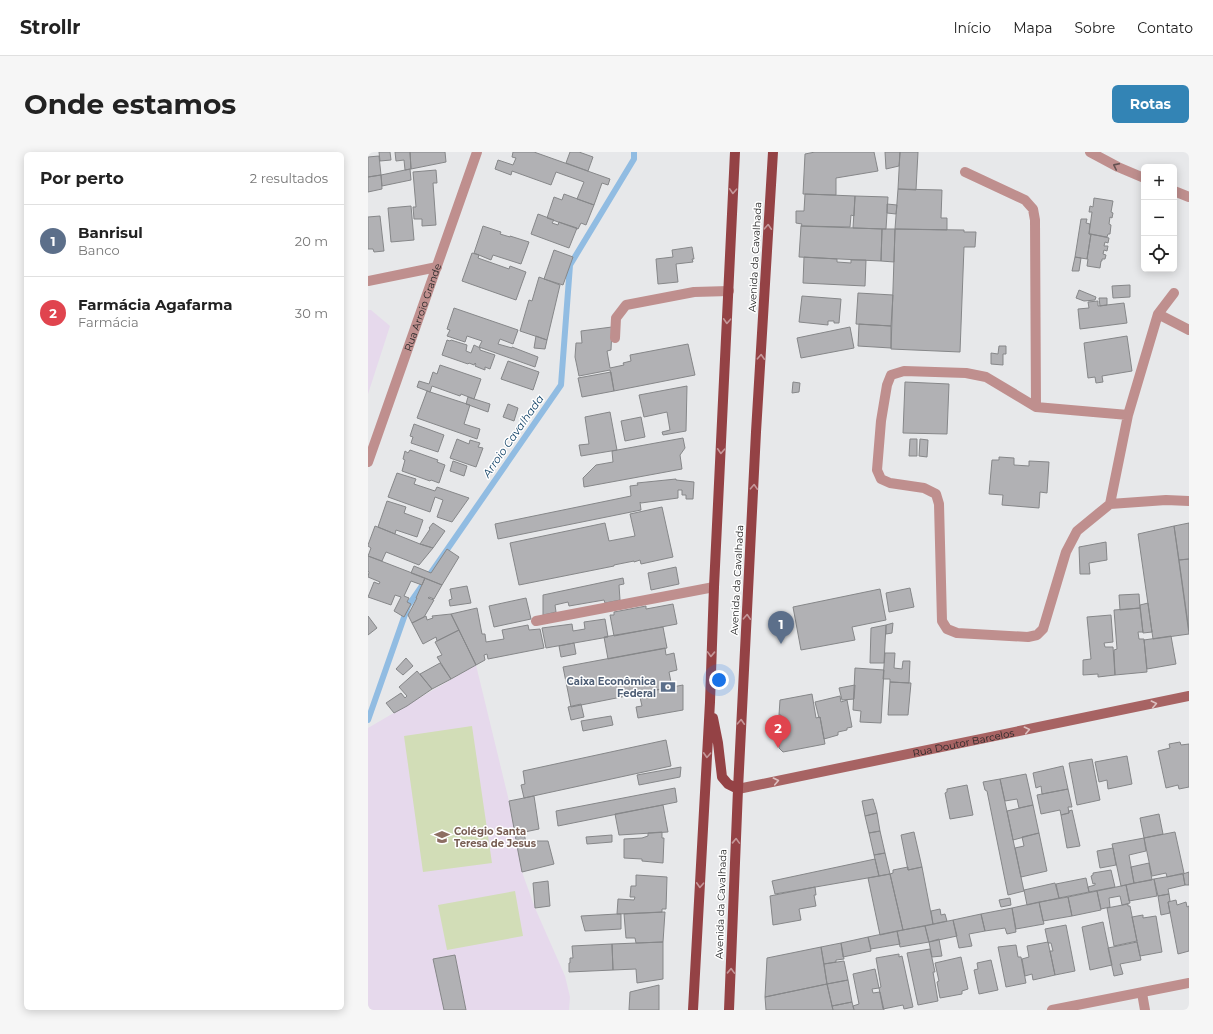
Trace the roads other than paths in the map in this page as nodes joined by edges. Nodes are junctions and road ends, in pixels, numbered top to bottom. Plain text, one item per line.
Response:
1 (477, 152) edge
2 (735, 152) edge
3 (773, 152) edge
4 (1090, 152) edge
5 (965, 172) dead end
6 (1141, 177) edge
7 (1177, 192) edge
8 (1189, 197) edge
9 (437, 267) junction
10 (368, 281) edge
11 (729, 291) junction
12 (1174, 293) dead end
13 (1158, 314) junction
14 (1189, 330) edge
15 (616, 338) dead end
16 (1036, 407) junction
17 (1128, 415) junction
18 (368, 462) edge
19 (1189, 501) edge
20 (1110, 504) junction
21 (714, 587) junction
22 (536, 621) dead end
23 (1189, 696) edge
24 (710, 702) junction
25 (738, 788) junction
26 (1189, 983) edge
27 (1142, 993) junction
28 (693, 1010) edge
29 (729, 1010) edge
30 (1052, 1010) edge
31 (1145, 1010) edge

1 - 9 street, Rua Arroio Grande
2 -> 11 main road, Avenida da Cavalhada
25 -> 3 main road, Avenida da Cavalhada
6 -> 4 street
5 - 16 street
7 - 8 street
9 - 10 street
9 - 18 street, Rua Arroio Grande
11 - 15 street
11 -> 21 main road, Avenida da Cavalhada
12 - 13 street
13 - 14 street
13 - 17 street
16 - 17 street
16 - 20 street
17 - 20 street
19 - 20 street
21 - 22 street
21 -> 24 main road, Avenida da Cavalhada
25 -> 23 street, Rua Doutor Barcelos
24 - 25 main road
24 -> 28 main road, Avenida da Cavalhada
29 -> 25 main road, Avenida da Cavalhada
26 - 27 street
27 - 30 street
27 - 31 street

